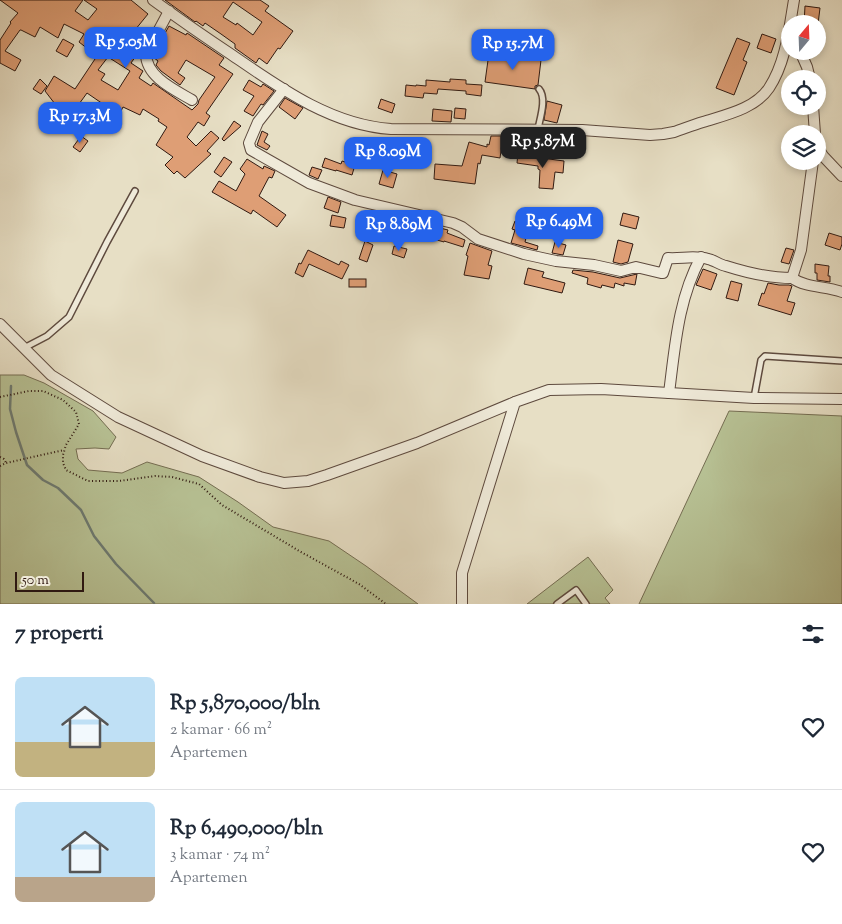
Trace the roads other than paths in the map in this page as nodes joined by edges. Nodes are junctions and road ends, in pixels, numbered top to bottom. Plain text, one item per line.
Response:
1 (153, 0) edge
2 (794, 0) edge
3 (169, 11) junction
4 (792, 15) edge
5 (782, 60) edge
6 (284, 89) junction
7 (539, 89) dead end
8 (192, 100) dead end
9 (538, 130) junction
10 (826, 159) edge
11 (813, 170) edge
12 (842, 176) edge
13 (135, 191) dead end
14 (701, 258) junction
15 (792, 278) junction
16 (842, 292) edge
17 (0, 324) edge
18 (24, 348) junction
19 (842, 361) edge
20 (669, 393) junction
21 (754, 398) junction
22 (842, 399) edge
23 (514, 402) junction
24 (462, 604) edge
25 (558, 604) edge
26 (586, 604) edge

1 - 3 street
2 - 4 street
3 - 6 street
3 - 8 street
5 - 9 street
6 - 9 street
6 - 14 street
7 - 9 lane
10 - 12 street
11 - 15 street
13 - 18 lane
14 - 15 street
14 - 20 street
15 - 16 street
17 - 18 street
18 - 23 street
19 - 21 lane
20 - 21 street
20 - 23 street
21 - 22 street
23 - 24 street
25 - 26 lane

